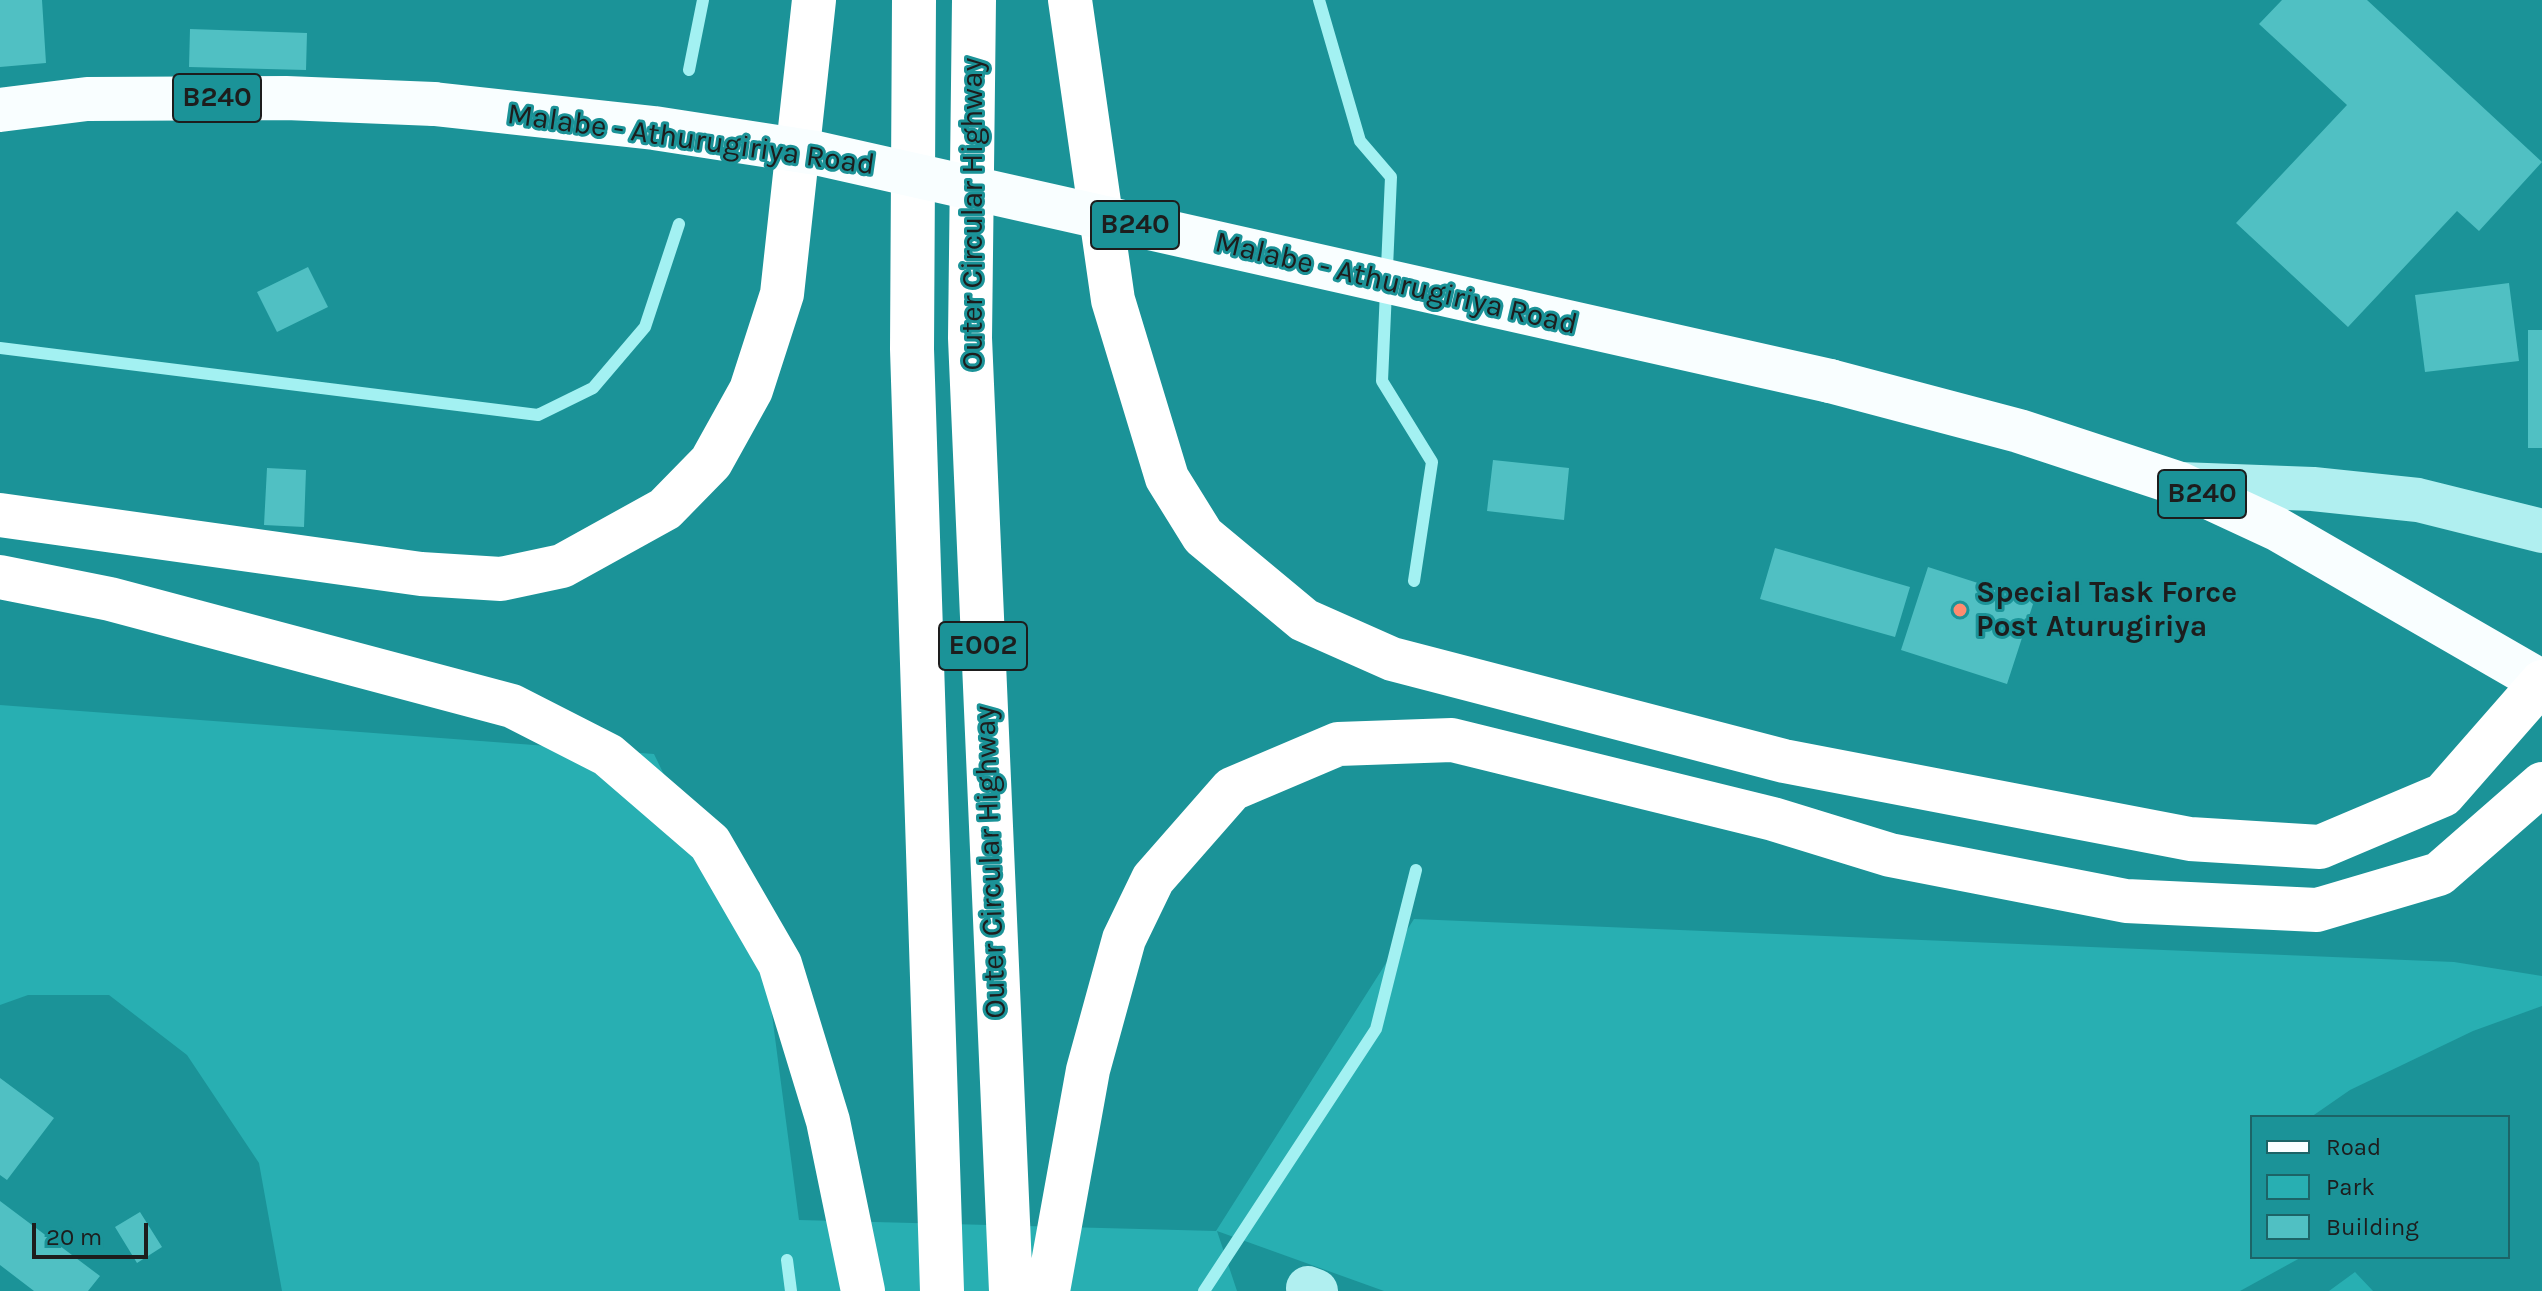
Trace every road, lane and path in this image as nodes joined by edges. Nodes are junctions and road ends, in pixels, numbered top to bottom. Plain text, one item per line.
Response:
1 (814, 0) edge
2 (914, 0) edge
3 (974, 0) edge
4 (1070, 0) edge
5 (0, 110) edge
6 (2180, 484) junction
7 (0, 515) edge
8 (2542, 531) edge
9 (0, 577) edge
10 (2542, 682) edge
11 (2542, 784) edge
12 (863, 1291) edge
13 (942, 1291) edge
14 (1011, 1291) edge
15 (1048, 1291) edge

1 - 7 highway
2 - 13 highway, Outer Circular Highway / E002
3 - 14 highway, Outer Circular Highway / E002
4 - 10 highway
5 - 6 main road, Malabe - Athurugiriya Road / B240, bridge
6 - 8 street
6 - 10 main road, Malabe - Athurugiriya Road / B240
9 - 12 highway
11 - 15 highway

